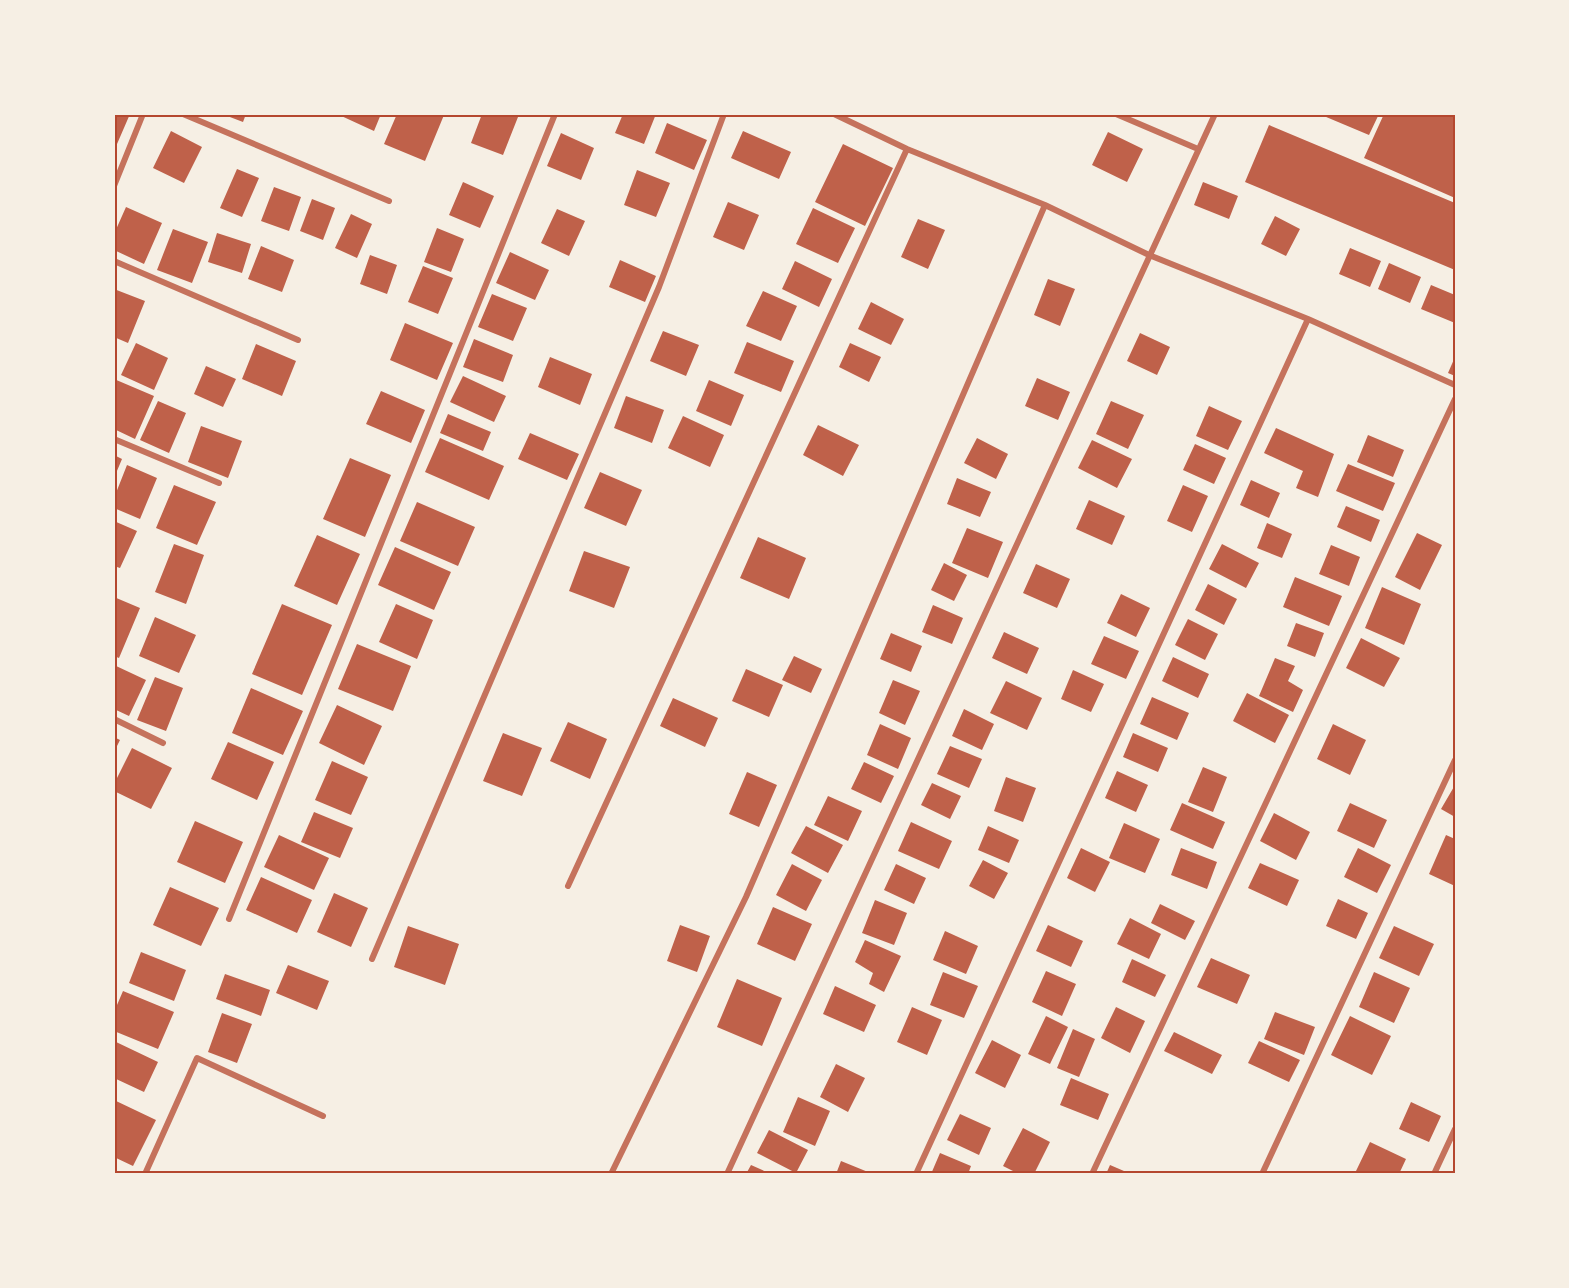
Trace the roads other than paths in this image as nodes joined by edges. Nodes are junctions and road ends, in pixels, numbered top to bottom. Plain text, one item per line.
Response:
1 (143, 114) edge
2 (183, 114) edge
3 (555, 114) edge
4 (724, 114) edge
5 (834, 114) edge
6 (1116, 114) edge
7 (1215, 114) edge
8 (907, 149) junction
9 (1198, 149) junction
10 (114, 186) edge
11 (389, 201) dead end
12 (1045, 205) junction
13 (1149, 255) junction
14 (114, 261) edge
15 (1308, 319) junction
16 (298, 340) dead end
17 (1455, 385) edge
18 (1455, 399) edge
19 (114, 439) edge
20 (219, 483) dead end
21 (114, 719) edge
22 (164, 743) dead end
23 (1455, 760) edge
24 (568, 886) dead end
25 (229, 919) dead end
26 (372, 959) dead end
27 (323, 1116) dead end
28 (1455, 1129) edge
29 (145, 1174) edge
30 (611, 1174) edge
31 (727, 1174) edge
32 (916, 1174) edge
33 (1092, 1174) edge
34 (1262, 1174) edge
35 (1434, 1174) edge

1 - 10 street
2 - 11 street
3 - 25 street
4 - 26 street
5 - 8 street
6 - 9 street
7 - 9 street
8 - 12 street
8 - 24 street
9 - 13 street
12 - 13 street
12 - 30 street
13 - 15 street
13 - 31 street
14 - 16 street
15 - 17 street
15 - 32 street
18 - 33 street
19 - 20 street
21 - 22 street
23 - 34 street
27 - 29 street
28 - 35 street

